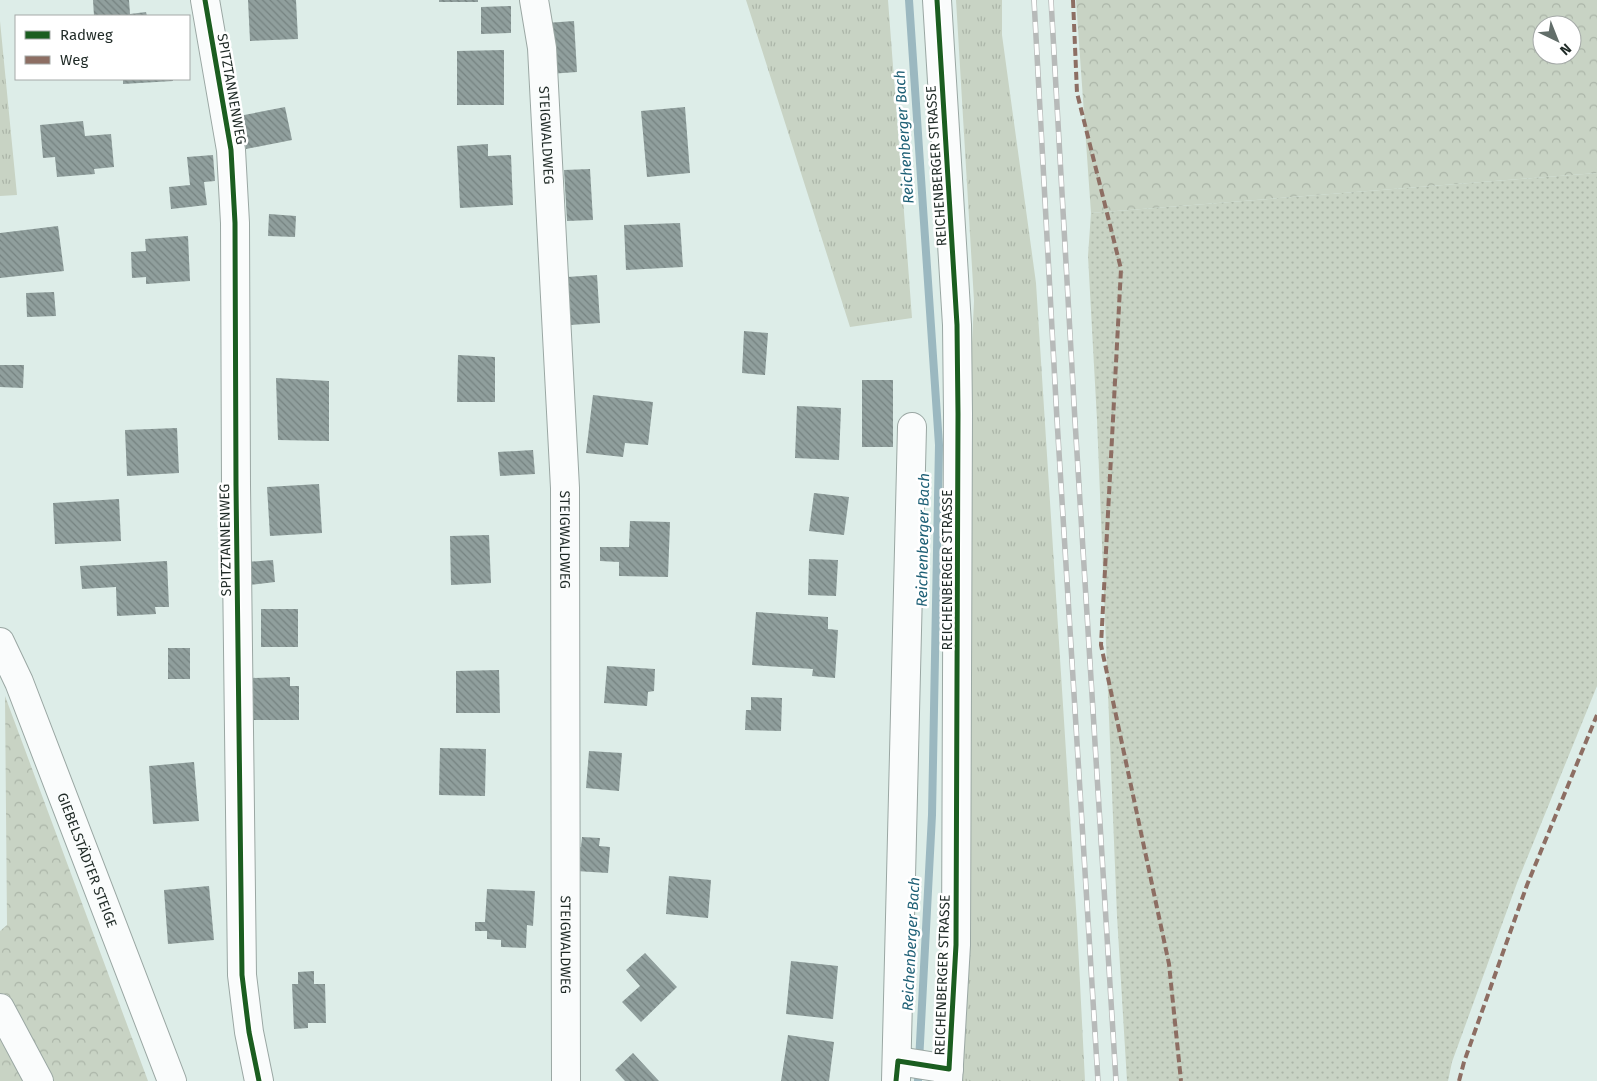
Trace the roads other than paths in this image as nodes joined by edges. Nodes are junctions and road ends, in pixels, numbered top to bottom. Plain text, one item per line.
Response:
1 (205, 0) edge
2 (534, 0) edge
3 (937, 0) edge
4 (912, 427) dead end
5 (0, 642) edge
6 (0, 1008) edge
7 (900, 1068) edge
8 (944, 1072) edge
9 (39, 1081) edge
10 (172, 1081) edge
11 (259, 1081) edge
12 (566, 1081) edge

1 - 11 street, SPITZTANNENWEG
2 - 12 street, STEIGWALDWEG
3 - 8 street, REICHENBERGER STRASSE
4 - 7 street, REICHENBERGER STRASSE
5 - 10 street, GIEBELSTÄDTER STEIGE
6 - 9 street
7 - 8 street, REICHENBERGER STRASSE

